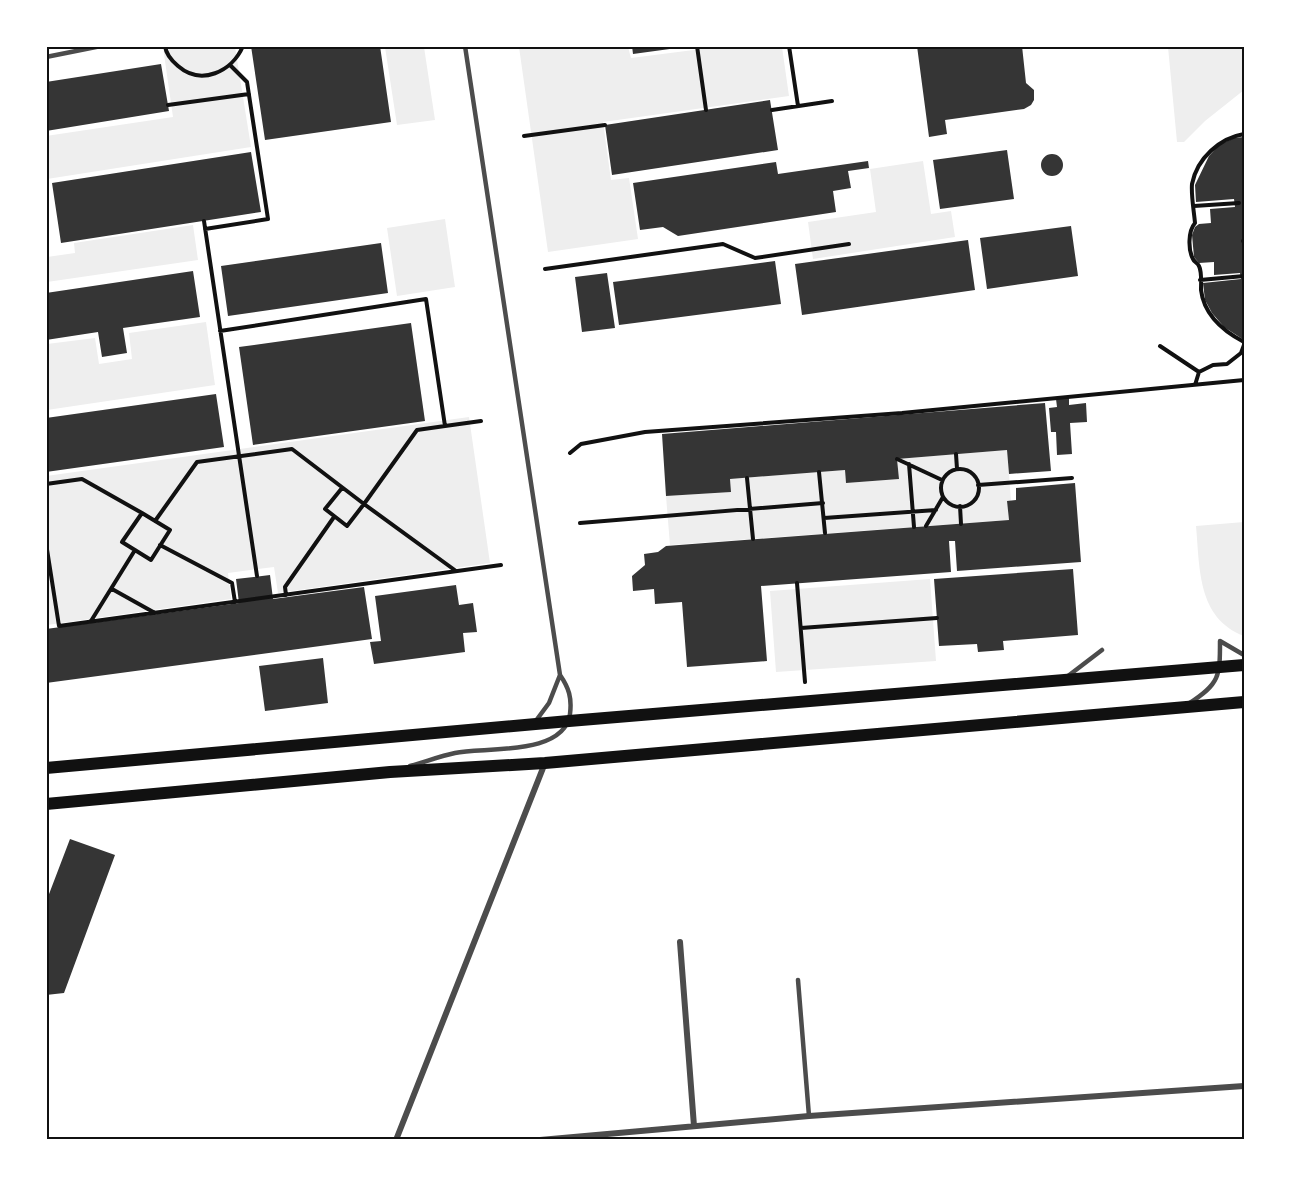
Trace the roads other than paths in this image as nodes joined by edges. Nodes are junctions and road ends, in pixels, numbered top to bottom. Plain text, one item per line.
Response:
1 (101, 46) edge
2 (465, 46) edge
3 (46, 57) edge
4 (1102, 650) dead end
5 (1245, 655) edge
6 (1245, 665) edge
7 (1220, 667) junction
8 (560, 675) junction
9 (1061, 681) junction
10 (1245, 702) edge
11 (1182, 707) junction
12 (569, 721) junction
13 (533, 725) junction
14 (545, 763) junction
15 (46, 768) edge
16 (390, 772) junction
17 (46, 804) edge
18 (680, 942) dead end
19 (798, 980) dead end
20 (1245, 1086) edge
21 (809, 1116) junction
22 (694, 1126) junction
23 (396, 1140) edge
24 (540, 1140) edge

1 - 3 lane
2 - 8 lane
4 - 9 lane
5 - 7 lane
6 - 7 main road
7 - 9 main road
7 - 11 lane
8 - 12 lane
8 - 13 lane
9 - 12 main road
10 - 11 main road
11 - 14 main road
12 - 13 main road
12 - 16 lane
13 - 15 main road
14 - 16 main road
14 - 23 street
16 - 17 main road
18 - 22 street
19 - 21 lane
20 - 21 street
21 - 22 street
22 - 24 street

